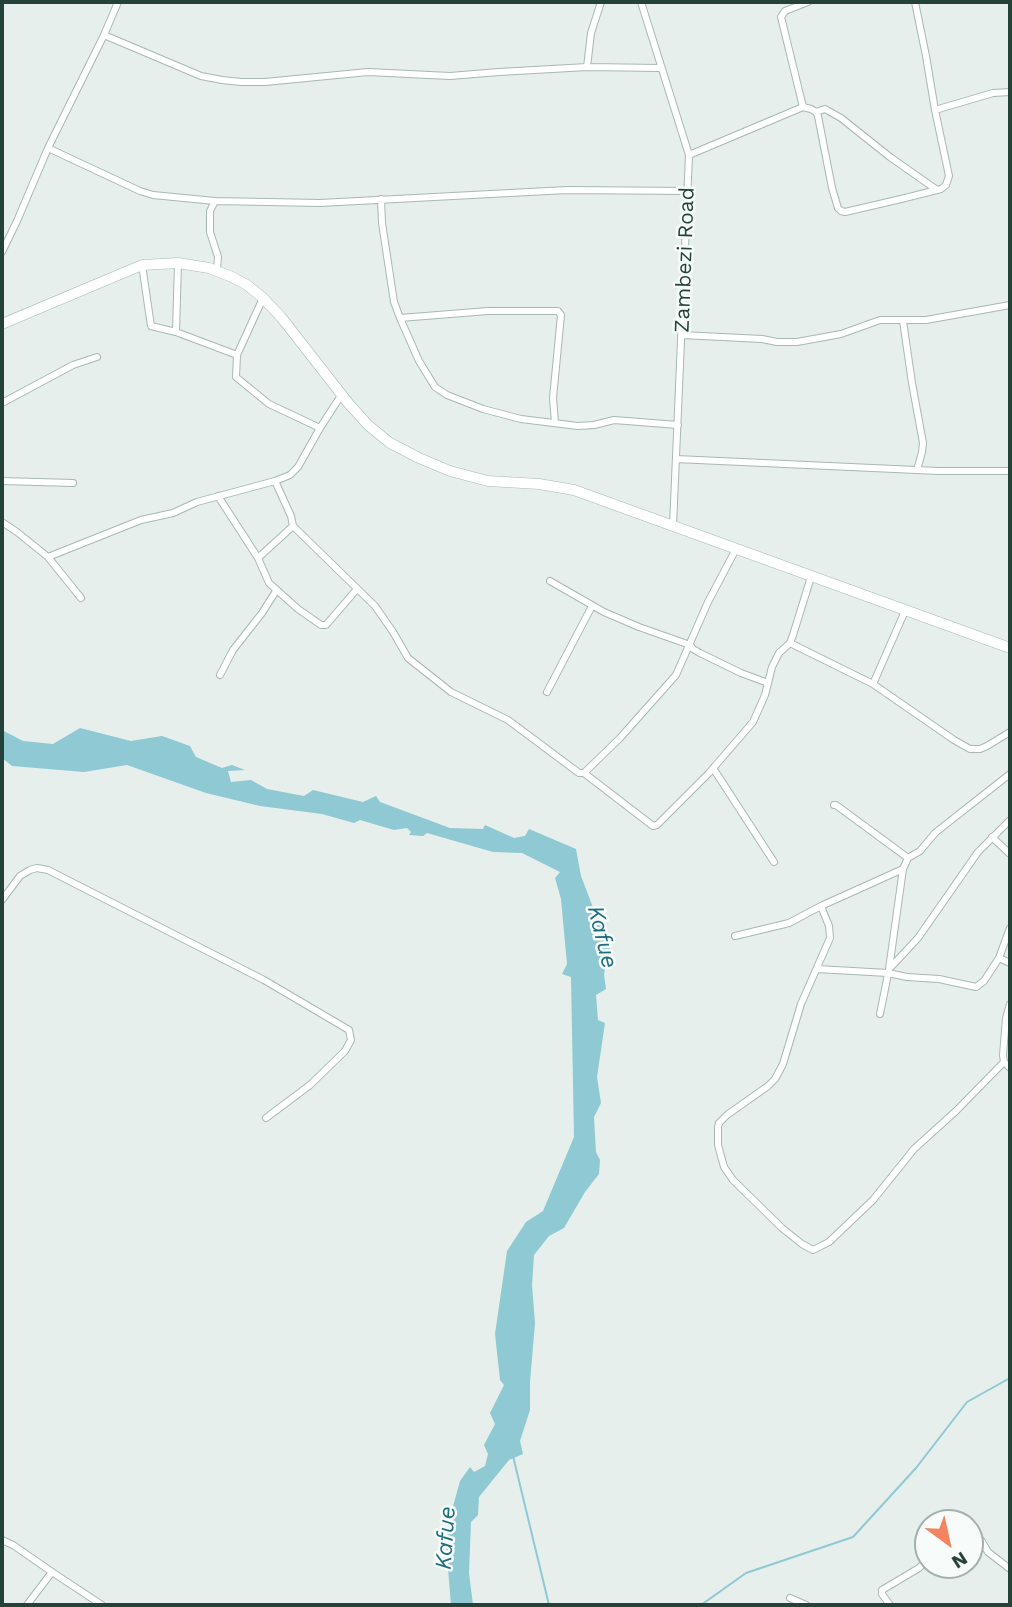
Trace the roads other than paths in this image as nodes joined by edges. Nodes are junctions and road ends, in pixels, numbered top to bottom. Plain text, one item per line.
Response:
1 (118, 2) edge
2 (600, 2) edge
3 (641, 2) edge
4 (808, 2) edge
5 (915, 2) edge
6 (104, 35) junction
7 (587, 67) junction
8 (660, 68) junction
9 (1010, 92) edge
10 (803, 107) junction
11 (935, 110) junction
12 (816, 112) junction
13 (48, 148) junction
14 (689, 155) junction
15 (937, 190) junction
16 (688, 191) junction
17 (382, 199) junction
18 (215, 201) junction
19 (2, 252) edge
20 (178, 263) junction
21 (142, 265) junction
22 (219, 271) junction
23 (263, 298) junction
24 (1010, 306) edge
25 (400, 318) junction
26 (903, 321) junction
27 (2, 324) edge
28 (176, 332) junction
29 (682, 335) junction
30 (237, 355) junction
31 (97, 357) dead end
32 (342, 394) junction
33 (2, 403) edge
34 (555, 423) junction
35 (678, 425) junction
36 (320, 428) junction
37 (676, 459) junction
38 (917, 470) junction
39 (1010, 471) edge
40 (2, 481) edge
41 (275, 481) junction
42 (73, 483) dead end
43 (218, 496) junction
44 (2, 522) edge
45 (293, 526) junction
46 (673, 526) junction
47 (736, 549) junction
48 (48, 557) junction
49 (258, 558) junction
50 (811, 577) junction
51 (550, 581) dead end
52 (357, 589) junction
53 (276, 591) junction
54 (81, 598) dead end
55 (592, 606) junction
56 (905, 611) junction
57 (790, 643) junction
58 (690, 645) junction
59 (1010, 648) edge
60 (220, 675) dead end
61 (768, 683) junction
62 (873, 684) junction
63 (547, 692) dead end
64 (1010, 732) edge
65 (713, 768) junction
66 (584, 773) junction
67 (1010, 774) edge
68 (834, 805) dead end
69 (1010, 820) edge
70 (992, 837) junction
71 (1010, 854) edge
72 (908, 858) junction
73 (774, 862) dead end
74 (903, 869) junction
75 (2, 900) edge
76 (821, 906) junction
77 (1010, 928) edge
78 (735, 936) dead end
79 (999, 958) junction
80 (1010, 963) edge
81 (817, 969) junction
82 (889, 971) junction
83 (1010, 1004) edge
84 (880, 1014) dead end
85 (1004, 1062) junction
86 (1010, 1069) edge
87 (266, 1118) dead end
88 (2, 1540) edge
89 (984, 1545) edge
90 (1010, 1569) edge
91 (914, 1571) edge
92 (52, 1572) junction
93 (790, 1598) dead end
94 (27, 1605) edge
95 (103, 1605) edge
96 (806, 1605) edge
97 (890, 1605) edge

1 - 6 street
2 - 7 street
3 - 8 street, Zambezi Road
4 - 10 street
5 - 11 street
6 - 7 street
6 - 13 street
7 - 8 street
8 - 14 street, Zambezi Road
9 - 11 street
10 - 12 street
10 - 14 street
11 - 15 street
12 - 15 street
12 - 15 street
13 - 18 street
13 - 19 street
14 - 16 street, Zambezi Road
16 - 17 street
16 - 29 street, Zambezi Road
17 - 18 street
17 - 25 street
18 - 22 street
20 - 21 street
20 - 22 street
20 - 28 street
21 - 27 street
21 - 28 street
22 - 23 street
23 - 30 street
23 - 32 street
24 - 26 street
25 - 34 street
25 - 34 street
26 - 29 street
26 - 38 street
28 - 30 street
29 - 35 street, Zambezi Road
30 - 36 street
31 - 33 street
32 - 36 street
32 - 46 street
34 - 35 street
35 - 37 street, Zambezi Road
36 - 41 street
37 - 38 street
37 - 46 street, Zambezi Road
38 - 39 street
40 - 42 street
41 - 43 street
41 - 45 street
43 - 48 street
43 - 49 street
44 - 48 street
45 - 49 street
45 - 52 street
46 - 47 street
47 - 50 street
47 - 58 street
48 - 54 street
49 - 53 street
50 - 56 street
50 - 57 street
51 - 55 street
52 - 53 street
52 - 66 street
53 - 60 street
55 - 58 street
55 - 63 street
56 - 59 street
56 - 62 street
57 - 61 street
57 - 62 street
58 - 61 street
58 - 66 street
61 - 65 street
62 - 64 street
65 - 66 street
65 - 73 street
67 - 72 street
68 - 72 street
69 - 70 street
70 - 71 street
70 - 82 street
72 - 74 street
74 - 76 street
74 - 82 street
75 - 87 street
76 - 78 street
76 - 81 street
77 - 79 street
79 - 80 street
79 - 82 street
81 - 82 street
81 - 85 street
82 - 84 street
83 - 85 street
85 - 86 street
88 - 92 street
89 - 90 street
91 - 97 street
92 - 94 street
92 - 95 street
93 - 96 street

